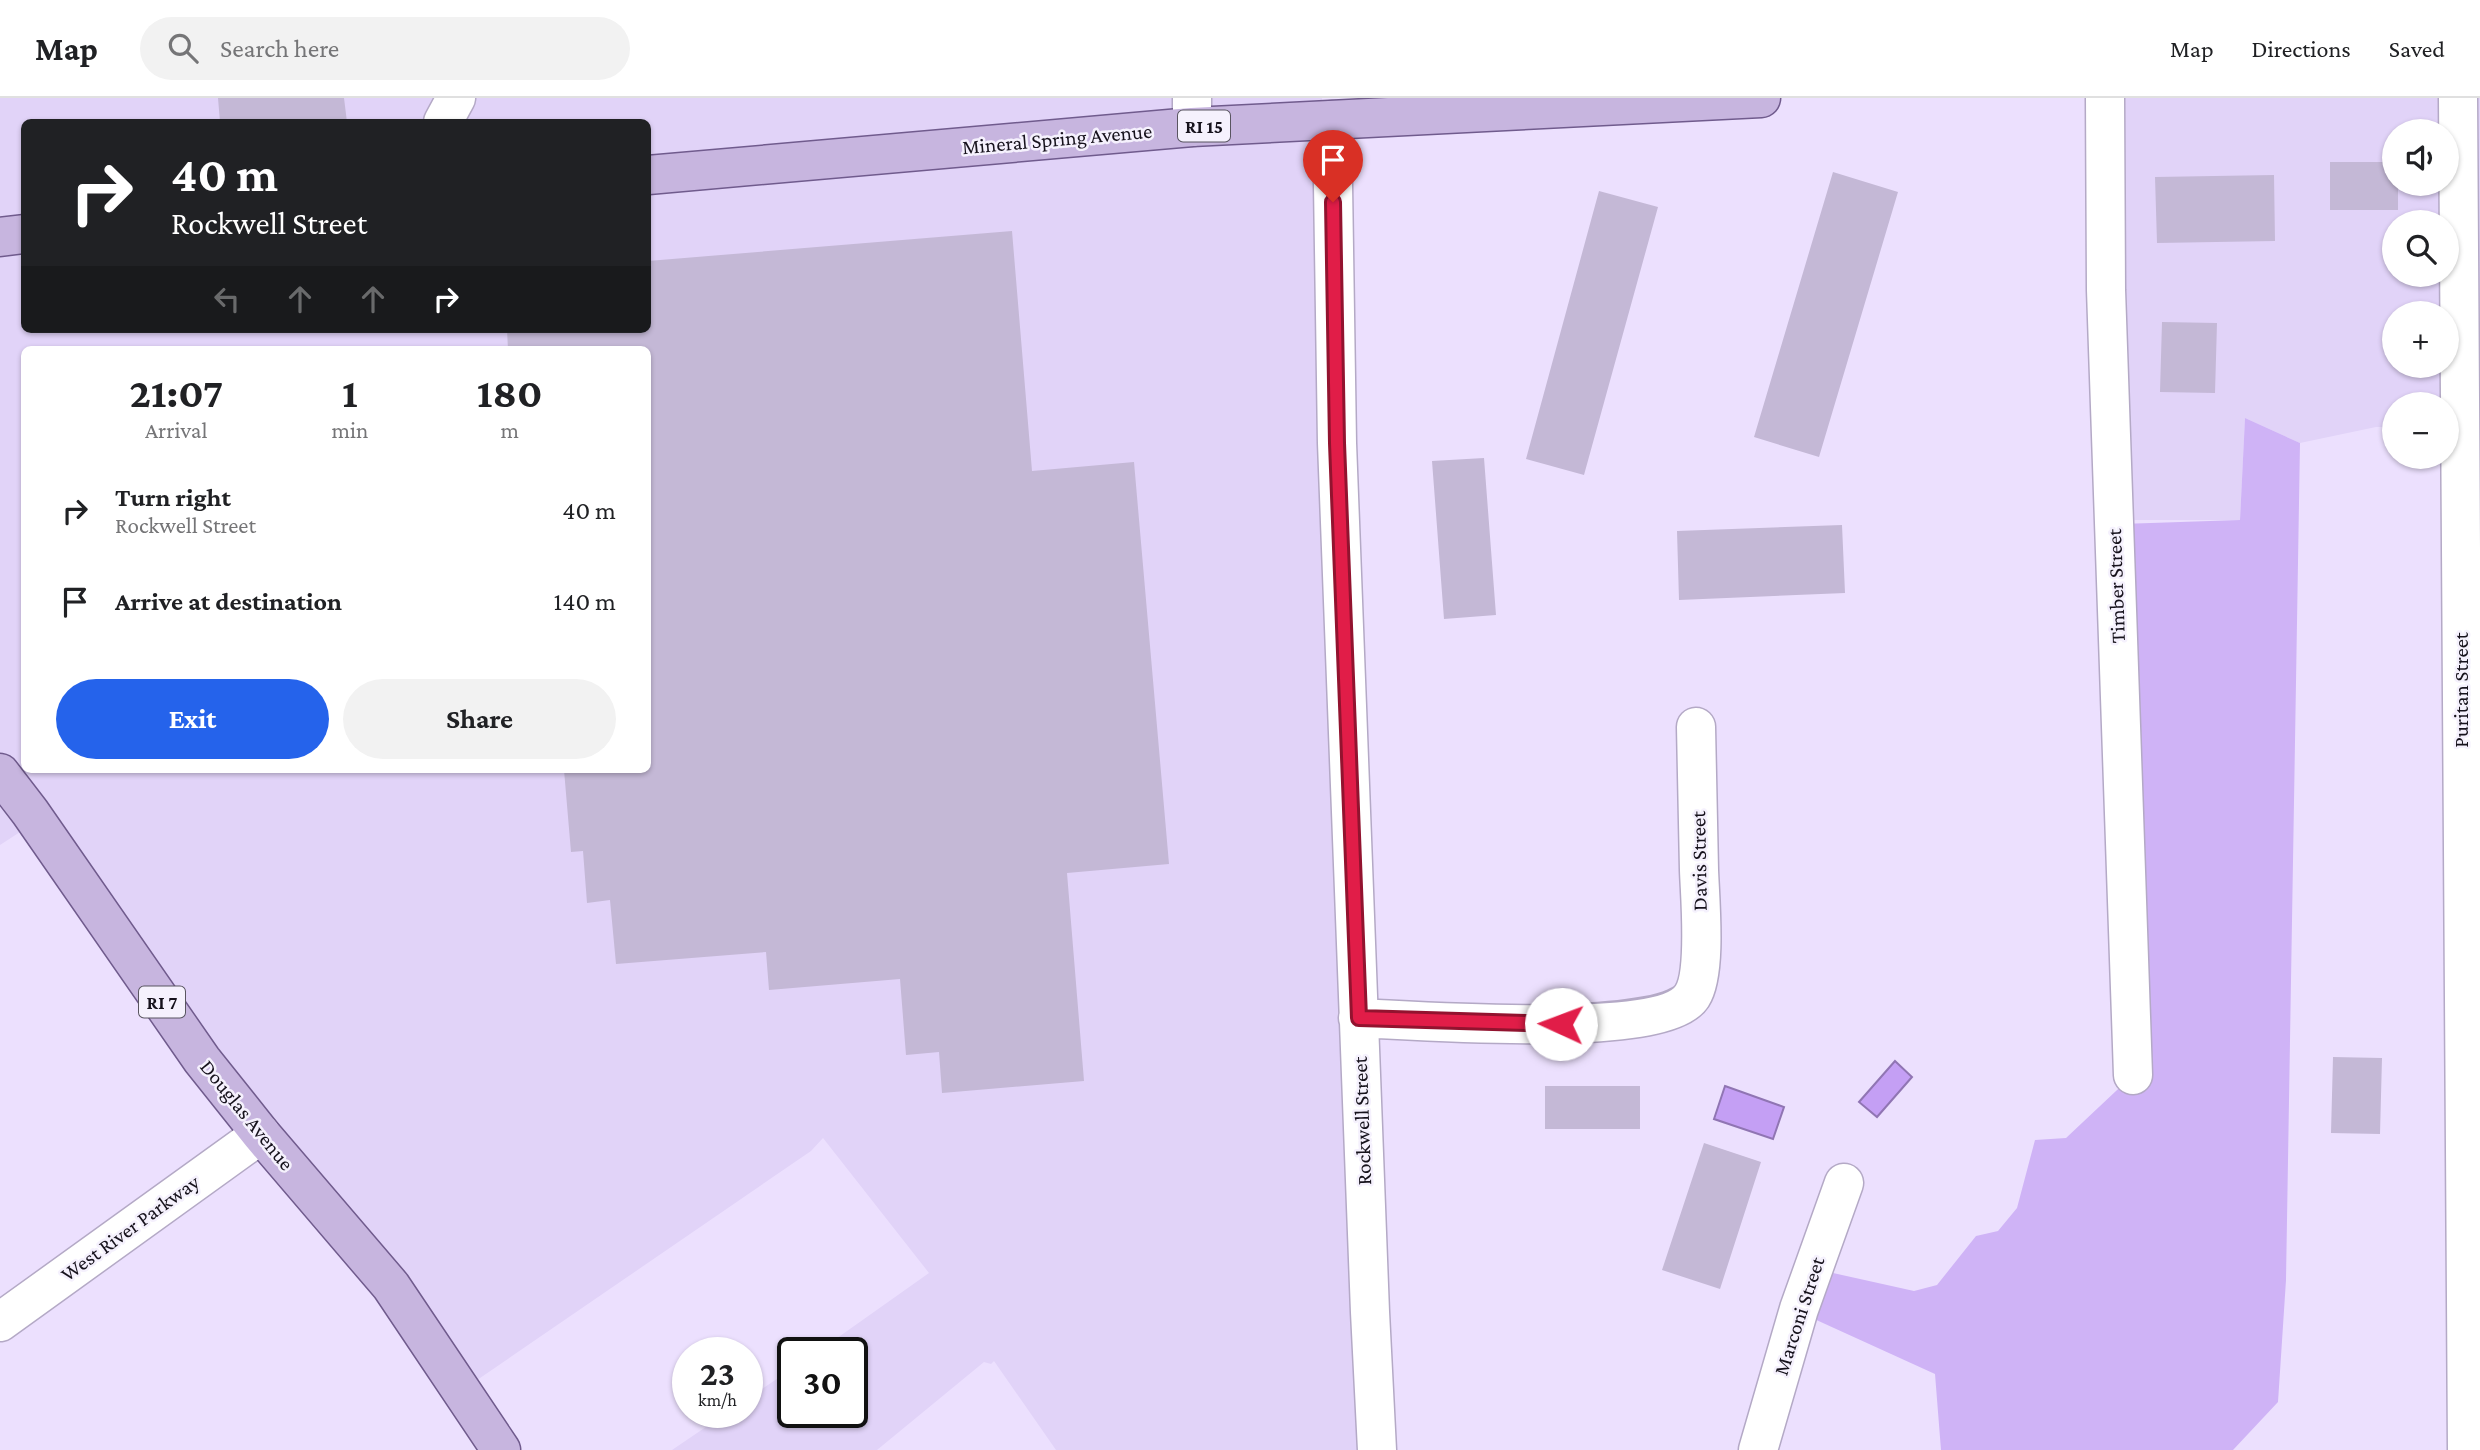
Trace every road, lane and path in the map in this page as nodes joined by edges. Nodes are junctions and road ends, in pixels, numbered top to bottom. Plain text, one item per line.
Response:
1 (456, 98) edge
2 (1761, 98) edge
3 (2105, 98) edge
4 (2458, 98) edge
5 (1192, 112) edge
6 (445, 119) edge
7 (1332, 120) junction
8 (651, 176) edge
9 (21, 234) edge
10 (0, 237) edge
11 (1696, 727) dead end
12 (0, 773) edge
13 (1359, 1018) junction
14 (2133, 1075) dead end
15 (261, 1134) junction
16 (1844, 1183) dead end
17 (0, 1322) edge
18 (501, 1450) edge
19 (1377, 1450) edge
20 (1758, 1450) edge
21 (2467, 1450) edge

1 - 6 street
2 - 7 main road, Mineral Spring Avenue / RI 15
3 - 14 street, Timber Street
4 - 21 street, Puritan Street
5 - 7 main road, Mineral Spring Avenue / RI 15
5 - 8 main road, Mineral Spring Avenue / RI 15
7 - 13 street, Rockwell Street
9 - 10 main road
11 - 13 street, Davis Street
12 - 15 main road, Douglas Avenue / RI 7
13 - 19 street, Rockwell Street
15 - 17 street, West River Parkway
15 - 18 main road, Douglas Avenue / RI 7
16 - 20 street, Marconi Street

